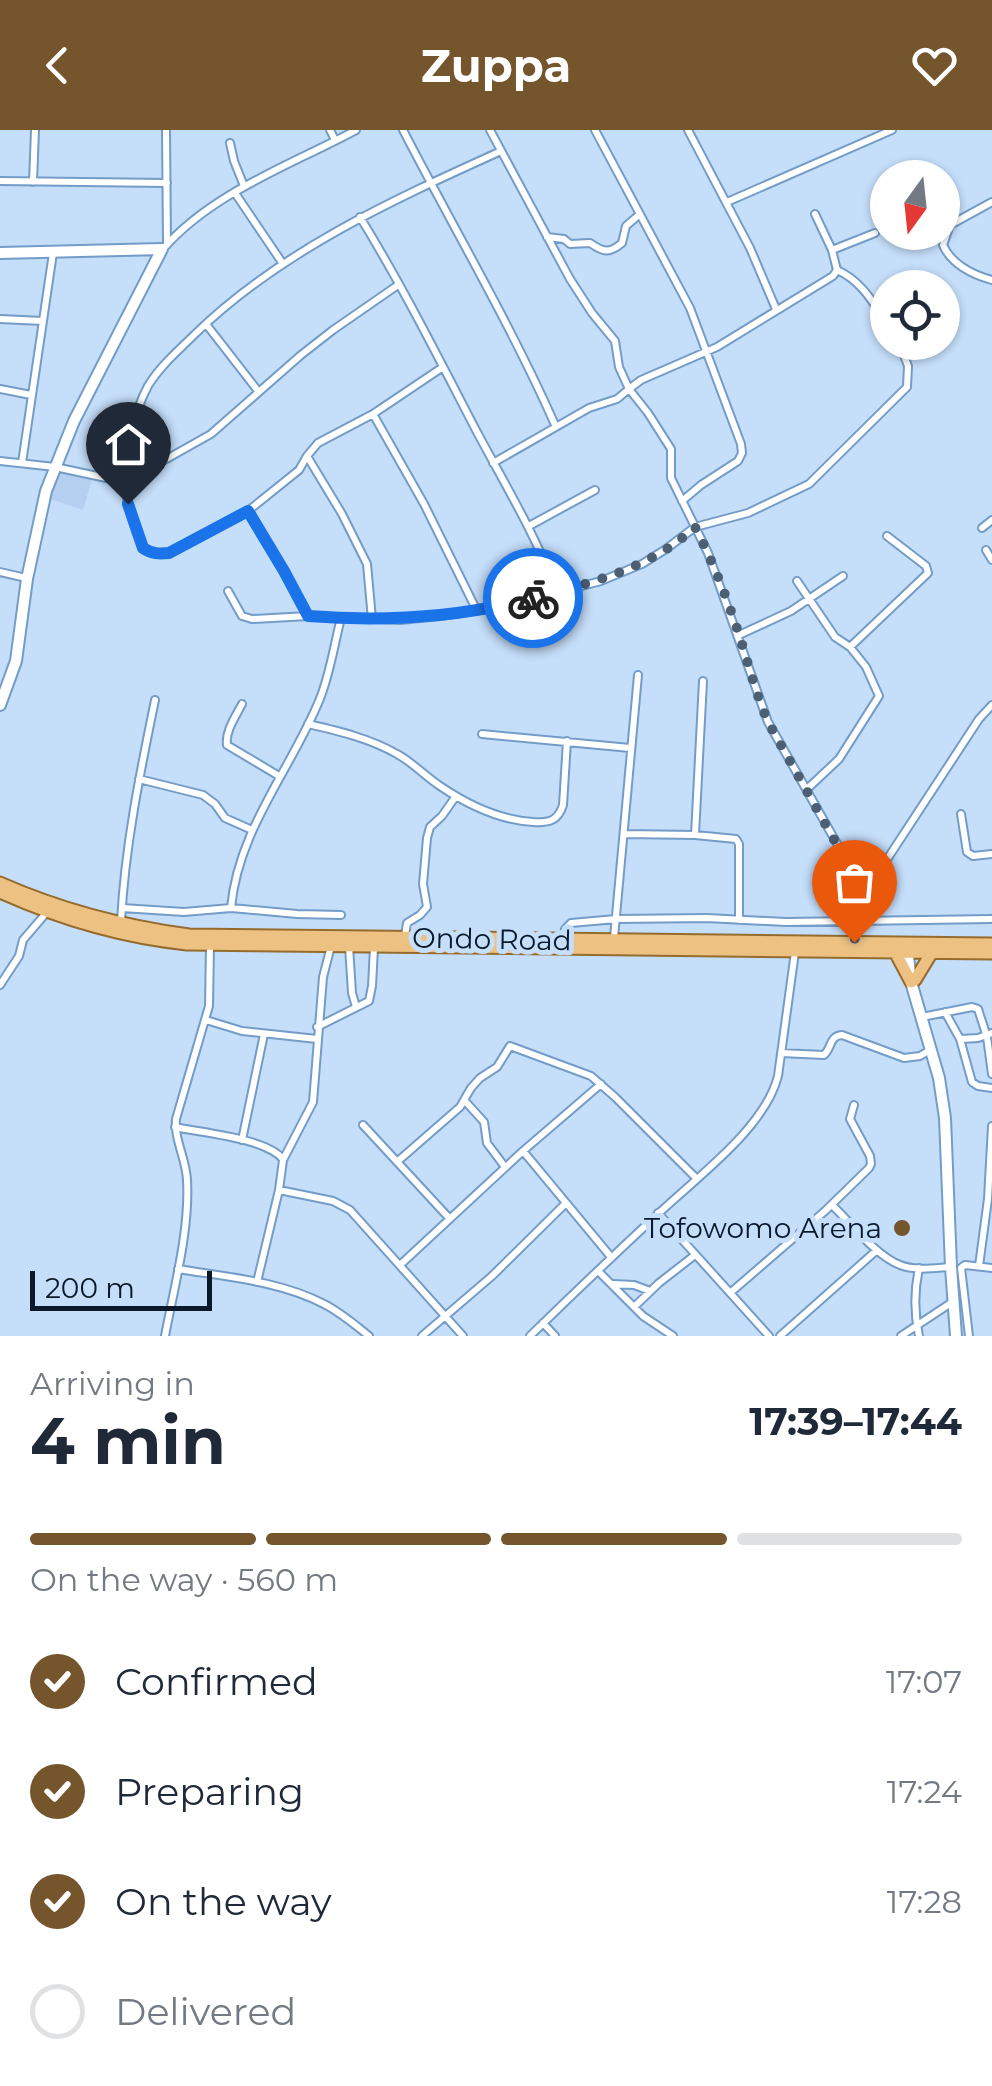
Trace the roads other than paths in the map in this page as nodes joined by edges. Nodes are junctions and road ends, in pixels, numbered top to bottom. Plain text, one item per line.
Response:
1 (35, 130) edge
2 (166, 130) edge
3 (330, 130) edge
4 (356, 130) edge
5 (403, 130) edge
6 (490, 130) edge
7 (595, 130) edge
8 (688, 130) edge
9 (892, 130) edge
10 (335, 140) junction
11 (230, 144) dead end
12 (500, 151) junction
13 (0, 182) edge
14 (32, 182) junction
15 (167, 184) junction
16 (244, 186) junction
17 (430, 186) junction
18 (235, 193) junction
19 (727, 202) junction
20 (992, 202) edge
21 (640, 214) junction
22 (815, 214) dead end
23 (360, 218) junction
24 (546, 236) junction
25 (870, 236) edge
26 (165, 247) junction
27 (832, 250) junction
28 (0, 252) edge
29 (54, 253) junction
30 (283, 264) junction
31 (838, 270) junction
32 (992, 280) edge
33 (398, 285) junction
34 (870, 299) edge
35 (776, 309) junction
36 (0, 319) edge
37 (43, 322) junction
38 (206, 324) junction
39 (706, 352) junction
40 (906, 360) edge
41 (443, 368) junction
42 (0, 389) edge
43 (630, 389) junction
44 (258, 391) junction
45 (30, 395) junction
46 (373, 414) junction
47 (556, 427) junction
48 (307, 456) junction
49 (0, 461) edge
50 (22, 463) junction
51 (493, 463) junction
52 (55, 467) junction
53 (125, 480) junction
54 (595, 490) dead end
55 (682, 501) junction
56 (248, 511) junction
57 (992, 520) edge
58 (529, 526) junction
59 (695, 527) junction
60 (982, 528) dead end
61 (887, 536) dead end
62 (986, 550) dead end
63 (992, 560) edge
64 (0, 572) edge
65 (842, 576) dead end
66 (27, 578) junction
67 (797, 581) dead end
68 (228, 591) dead end
69 (557, 592) junction
70 (469, 596) junction
71 (809, 600) junction
72 (478, 612) junction
73 (464, 614) junction
74 (308, 616) junction
75 (342, 618) junction
76 (372, 619) junction
77 (739, 635) junction
78 (850, 647) junction
79 (638, 674) dead end
80 (703, 681) dead end
81 (155, 700) dead end
82 (242, 704) dead end
83 (0, 705) edge
84 (992, 705) edge
85 (308, 724) junction
86 (482, 734) dead end
87 (567, 741) junction
88 (630, 748) junction
89 (279, 776) junction
90 (139, 779) junction
91 (807, 789) junction
92 (456, 796) junction
93 (961, 814) dead end
94 (252, 830) junction
95 (624, 834) junction
96 (695, 835) junction
97 (992, 854) edge
98 (0, 882) edge
99 (0, 892) edge
100 (864, 893) junction
101 (122, 908) junction
102 (231, 908) junction
103 (48, 912) junction
104 (341, 915) dead end
105 (616, 919) junction
106 (992, 919) edge
107 (739, 920) junction
108 (858, 920) junction
109 (786, 922) junction
110 (121, 924) junction
111 (405, 938) junction
112 (562, 939) junction
113 (614, 940) junction
114 (854, 942) junction
115 (479, 943) junction
116 (992, 944) edge
117 (210, 945) junction
118 (331, 946) junction
119 (350, 946) junction
120 (374, 946) junction
121 (791, 946) junction
122 (908, 949) junction
123 (932, 952) junction
124 (992, 953) edge
125 (913, 984) junction
126 (0, 985) edge
127 (356, 1007) junction
128 (945, 1012) junction
129 (922, 1017) junction
130 (206, 1020) junction
131 (318, 1027) junction
132 (264, 1034) junction
133 (989, 1035) edge
134 (318, 1038) junction
135 (960, 1039) junction
136 (931, 1050) junction
137 (781, 1052) junction
138 (992, 1074) edge
139 (601, 1084) junction
140 (992, 1088) edge
141 (465, 1101) junction
142 (854, 1105) dead end
143 (363, 1124) dead end
144 (992, 1126) edge
145 (175, 1128) junction
146 (242, 1140) junction
147 (523, 1151) junction
148 (284, 1160) junction
149 (398, 1161) junction
150 (505, 1167) junction
151 (697, 1179) junction
152 (279, 1190) junction
153 (990, 1199) edge
154 (566, 1204) junction
155 (832, 1205) junction
156 (658, 1214) junction
157 (450, 1220) junction
158 (601, 1242) junction
159 (623, 1247) junction
160 (878, 1250) junction
161 (695, 1255) junction
162 (612, 1258) junction
163 (400, 1265) junction
164 (979, 1266) junction
165 (951, 1267) junction
166 (178, 1268) junction
167 (919, 1268) junction
168 (992, 1268) edge
169 (598, 1271) junction
170 (257, 1282) junction
171 (611, 1284) junction
172 (650, 1291) junction
173 (730, 1294) junction
174 (959, 1301) junction
175 (634, 1307) junction
176 (446, 1317) junction
177 (544, 1323) junction
178 (917, 1324) junction
179 (165, 1336) edge
180 (369, 1336) edge
181 (422, 1336) edge
182 (463, 1336) edge
183 (530, 1336) edge
184 (554, 1336) edge
185 (673, 1336) edge
186 (769, 1336) edge
187 (780, 1336) edge
188 (902, 1336) edge
189 (919, 1336) edge
190 (956, 1336) edge
191 (969, 1336) edge

1 - 14 street
2 - 15 street
3 - 10 street
4 - 10 street
5 - 17 street
6 - 12 street
7 - 21 street
8 - 19 street
9 - 19 street
10 - 16 street
11 - 16 street
12 - 17 street
12 - 24 street
13 - 14 street
14 - 15 street
15 - 26 street
16 - 18 street
17 - 23 street
17 - 47 street
18 - 26 street
18 - 30 street
19 - 35 street
20 - 32 street
21 - 24 street
21 - 39 street
22 - 27 street
23 - 30 street
23 - 33 street
24 - 43 street
25 - 27 street
26 - 29 street
26 - 52 street
27 - 31 street
28 - 29 street
29 - 37 street
30 - 38 street
31 - 34 street
31 - 35 street
33 - 41 street
33 - 44 street
35 - 39 street
36 - 37 street
37 - 45 street
38 - 44 street
38 - 53 street
39 - 43 street
39 - 55 street
40 - 59 street
41 - 46 street
41 - 51 street
42 - 45 street
43 - 47 street
43 - 55 street
44 - 53 street
45 - 50 street
46 - 48 street
46 - 70 street
47 - 51 street
48 - 56 street
48 - 76 street
49 - 50 street
50 - 52 street
51 - 58 street
52 - 53 street
52 - 66 street
53 - 56 street
54 - 58 street
55 - 59 street
56 - 74 street
57 - 60 street
58 - 69 street
59 - 69 street
59 - 77 street
61 - 78 street
62 - 63 street
64 - 66 street
65 - 71 street
66 - 83 street
67 - 71 street
68 - 74 street
69 - 72 street
70 - 72 street
70 - 73 street
71 - 77 street
71 - 78 street
72 - 73 street
73 - 76 street
74 - 75 street
75 - 76 street
75 - 85 street
77 - 91 street
78 - 91 street
79 - 88 street
80 - 96 street
81 - 90 street
82 - 89 street
84 - 100 street
85 - 89 street
85 - 92 street
86 - 87 street
87 - 88 street
87 - 92 street
88 - 95 street
89 - 94 street
90 - 94 street
90 - 101 street
91 - 100 street
92 - 111 street
93 - 97 street
94 - 102 street
95 - 96 street
95 - 105 street
96 - 107 street
98 - 110 main road, Ondo Road
99 - 103 main road, Ondo Road
100 - 108 street
101 - 102 street
101 - 110 street
102 - 104 street
103 - 117 main road, Ondo Road
103 - 126 street
105 - 107 street
105 - 112 street
105 - 113 street
106 - 108 street
107 - 109 street
108 - 109 street
108 - 114 street
109 - 121 street
110 - 111 main road, Ondo Road
111 - 115 main road, Ondo Road
112 - 113 main road, Ondo Road
112 - 115 main road, Ondo Road
113 - 121 main road, Ondo Road
114 - 121 main road, Ondo Road
114 - 122 main road, Ondo Road
115 - 120 main road, Ondo Road
115 - 121 main road, Ondo Road
116 - 122 main road, Ondo Road
117 - 118 main road, Ondo Road
117 - 130 street
118 - 119 main road, Ondo Road
118 - 131 street
119 - 120 main road, Ondo Road
119 - 127 street
120 - 127 street
121 - 122 main road, Ondo Road
121 - 137 street
122 - 123 main road, Ondo Road
122 - 125 main road
122 - 125 street
123 - 124 main road, Ondo Road
123 - 125 main road
125 - 129 street
127 - 131 street
128 - 129 street
128 - 133 street
128 - 135 street
129 - 136 street
130 - 132 street
130 - 145 street
131 - 134 street
132 - 134 street
132 - 146 street
133 - 135 street
133 - 138 street
134 - 148 street
135 - 140 street
136 - 137 street
136 - 165 street
137 - 151 street
139 - 141 street
139 - 147 street
139 - 151 street
141 - 149 street
141 - 150 street
142 - 155 street
143 - 149 street
144 - 153 street
145 - 146 street
145 - 166 street
146 - 148 street
147 - 150 street
147 - 154 street
148 - 152 street
149 - 157 street
150 - 157 street
151 - 156 street
152 - 163 street
152 - 170 street
153 - 164 street
154 - 158 street
154 - 176 street
155 - 160 street
155 - 173 street
156 - 159 street
156 - 161 street
157 - 163 street
158 - 159 street
158 - 162 street
159 - 162 street
160 - 167 street
160 - 187 street
161 - 172 street
161 - 173 street
162 - 169 street
163 - 176 street
164 - 168 street
164 - 174 street
165 - 167 street
165 - 174 street
166 - 170 street
166 - 179 street
167 - 178 street
169 - 171 street
169 - 177 street
170 - 180 street
171 - 172 street
171 - 175 street
172 - 175 street
173 - 186 street
174 - 178 street
174 - 190 street
174 - 191 street
175 - 185 street
176 - 181 street
176 - 182 street
177 - 183 street
177 - 184 street
178 - 188 street
178 - 189 street

